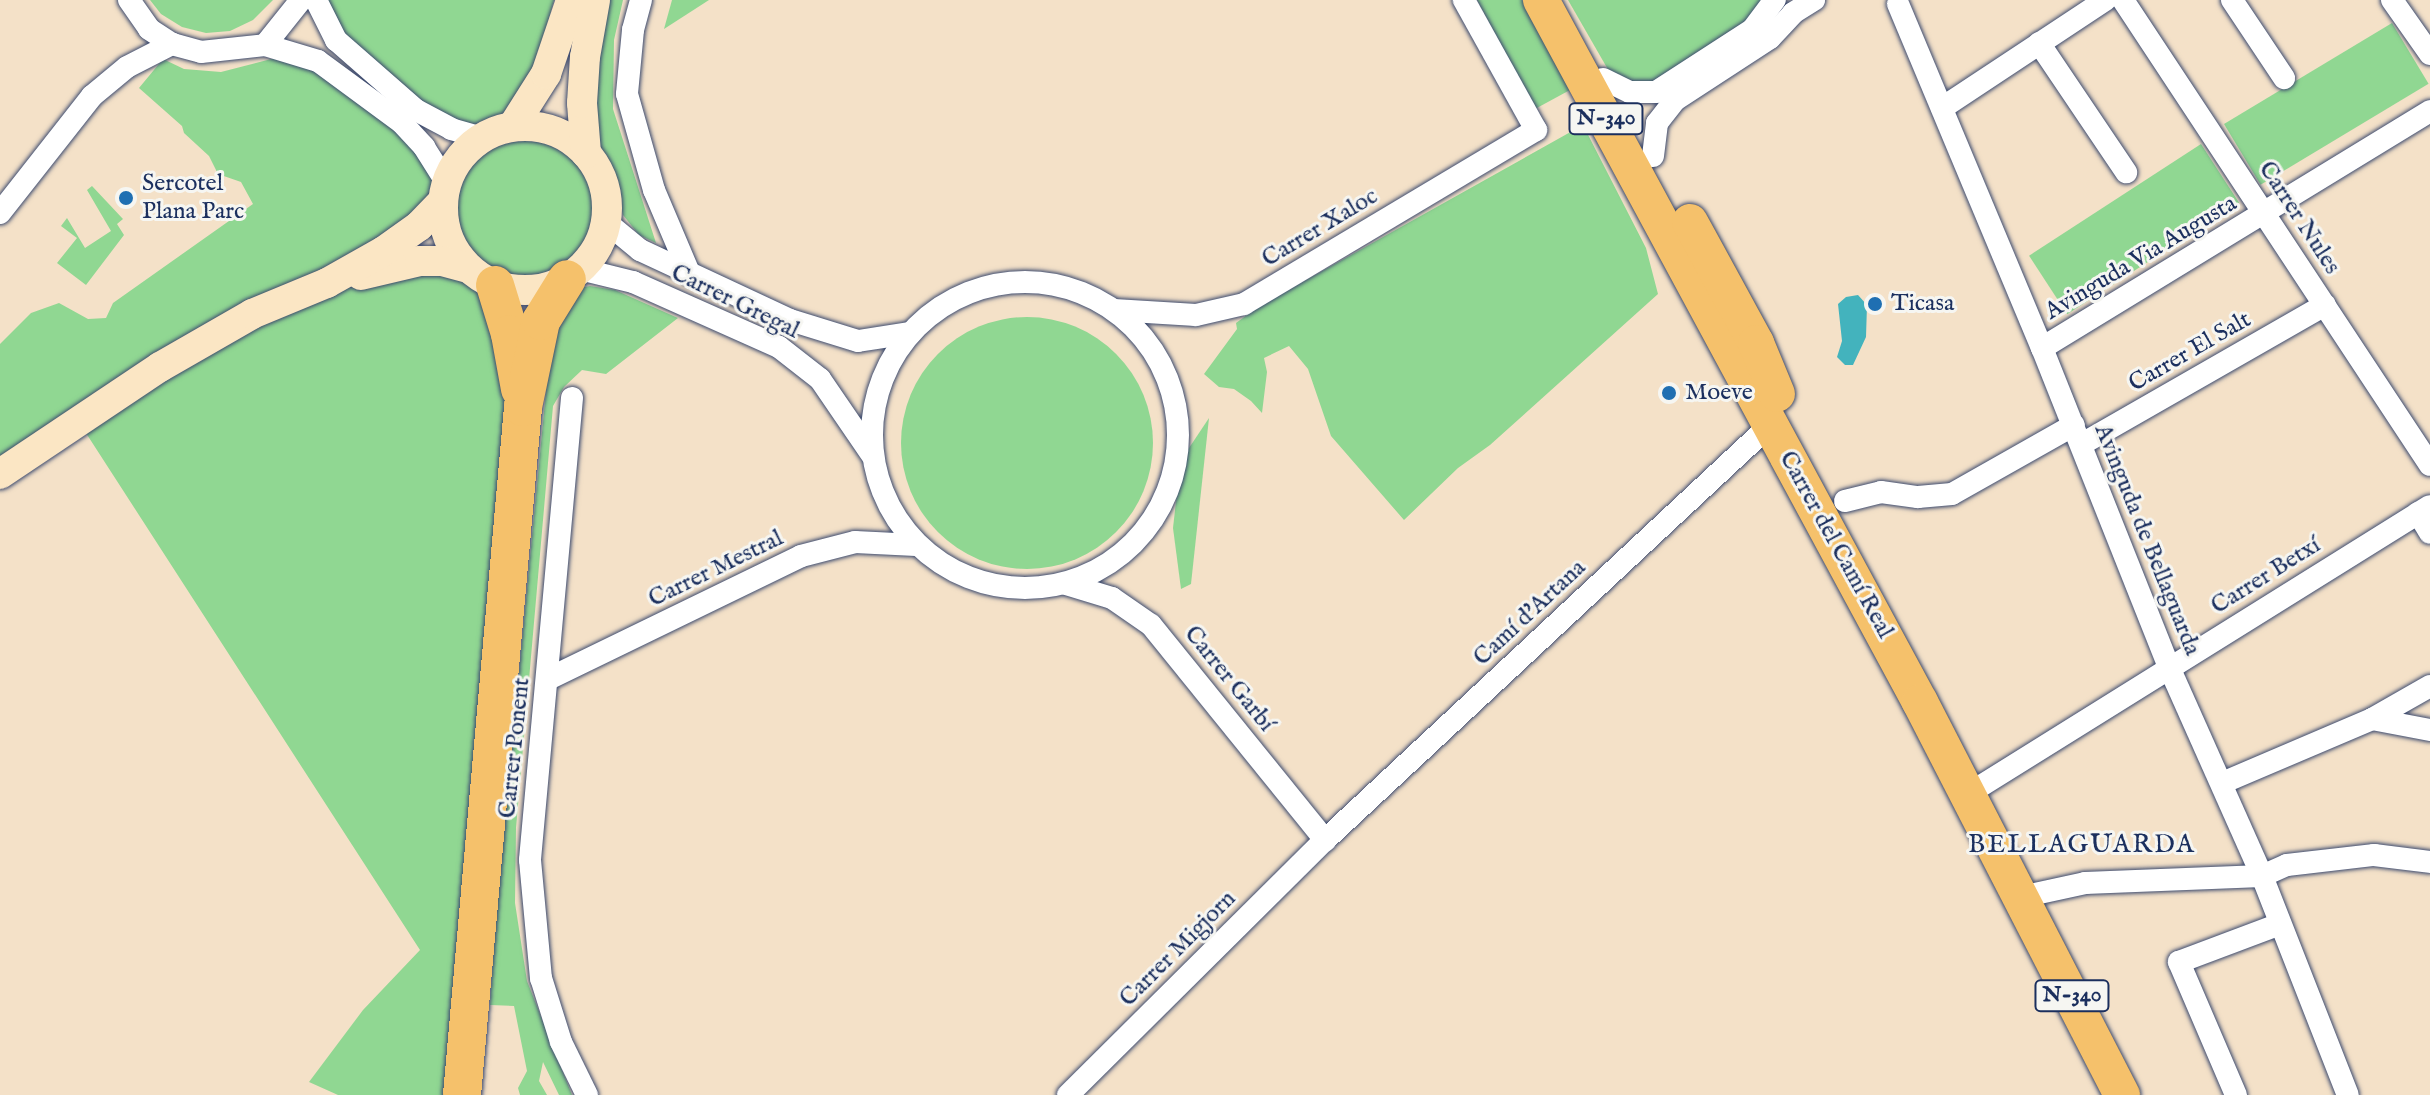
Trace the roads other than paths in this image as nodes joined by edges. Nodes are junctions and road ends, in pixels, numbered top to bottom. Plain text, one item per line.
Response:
1 (129, 0) edge
2 (301, 0) edge
3 (316, 0) edge
4 (571, 0) edge
5 (595, 0) edge
6 (641, 0) edge
7 (1464, 0) edge
8 (1541, 0) edge
9 (1560, 0) edge
10 (1775, 0) edge
11 (1814, 0) edge
12 (2105, 0) edge
13 (2123, 0) edge
14 (2232, 0) edge
15 (2392, 0) edge
16 (1896, 1) edge
17 (2039, 43) junction
18 (172, 44) junction
19 (265, 45) junction
20 (2430, 54) edge
21 (2284, 78) dead end
22 (1603, 79) junction
23 (1942, 108) junction
24 (2430, 111) edge
25 (513, 126) junction
26 (482, 138) junction
27 (586, 153) junction
28 (1653, 156) junction
29 (2126, 172) dead end
30 (444, 192) junction
31 (0, 213) edge
32 (2265, 214) junction
33 (606, 222) junction
34 (574, 274) junction
35 (690, 275) junction
36 (481, 277) junction
37 (327, 283) junction
38 (2325, 305) junction
39 (1114, 310) junction
40 (910, 333) junction
41 (2042, 348) junction
42 (572, 398) dead end
43 (523, 407) junction
44 (1770, 425) junction
45 (2078, 434) junction
46 (872, 455) junction
47 (2430, 465) edge
48 (0, 474) edge
49 (1845, 501) dead end
50 (2424, 510) edge
51 (2430, 533) edge
52 (916, 545) junction
53 (1066, 584) junction
54 (2169, 667) junction
55 (548, 679) junction
56 (2430, 686) edge
57 (1920, 702) junction
58 (2372, 719) junction
59 (2430, 730) edge
60 (2222, 783) junction
61 (1968, 794) junction
62 (1325, 840) junction
63 (2430, 862) edge
64 (2262, 876) junction
65 (2021, 897) junction
66 (2280, 924) junction
67 (462, 1095) edge
68 (587, 1095) edge
69 (1068, 1095) edge
70 (2122, 1095) edge
71 (2236, 1095) edge
72 (2348, 1095) edge

1 - 18 street
2 - 19 street
3 - 26 street
4 - 25 main road
5 - 27 main road
6 - 35 street
7 - 39 street, Carrer Xaloc
8 - 44 highway, Carrer del Camí Real / N-340
9 - 22 highway
10 - 22 street
11 - 28 street
12 - 17 street
13 - 32 street, Carrer Nules
14 - 21 street
15 - 20 street
16 - 23 street, Avinguda de Bellaguarda
17 - 23 street
17 - 29 street
18 - 19 street
18 - 31 street
19 - 30 street
22 - 28 highway
23 - 41 street, Avinguda de Bellaguarda
24 - 32 street, Avinguda Via Augusta
25 - 26 main road
25 - 27 main road
26 - 30 main road
27 - 33 main road
28 - 57 highway
30 - 36 main road
30 - 37 main road
32 - 38 street, Carrer Nules
32 - 41 street, Avinguda Via Augusta
33 - 34 main road
33 - 35 street, Carrer Gregal
34 - 36 main road
34 - 43 highway
34 - 46 street, Carrer Gregal
35 - 40 street, Carrer Gregal
36 - 37 main road
36 - 43 highway
37 - 48 main road
38 - 45 street, Carrer El Salt
38 - 47 street, Carrer Nules
39 - 40 street
39 - 53 street
40 - 46 street
41 - 45 street, Avinguda de Bellaguarda
42 - 55 street, Carrer Ponent
43 - 67 highway
44 - 57 highway, Carrer del Camí Real / N-340
44 - 62 street, Camí d'Artana
45 - 49 street, Carrer El Salt
45 - 54 street, Avinguda de Bellaguarda
46 - 52 street
50 - 51 street
50 - 54 street, Carrer Betxí
52 - 53 street
52 - 55 street, Carrer Mestral
53 - 62 street, Carrer Garbí
54 - 60 street, Avinguda de Bellaguarda
54 - 61 street, Carrer Betxí
55 - 68 street, Carrer Ponent
56 - 58 street
57 - 61 highway, Carrer del Camí Real / N-340
58 - 59 street
58 - 60 street
60 - 64 street, Avinguda de Bellaguarda
61 - 65 highway, Carrer del Camí Real / N-340
62 - 69 street, Carrer Migjorn
63 - 64 street
64 - 65 street
64 - 66 street, Avinguda de Bellaguarda
65 - 70 highway, Carrer del Camí Real / N-340
66 - 71 street
66 - 72 street, Avinguda de Bellaguarda

